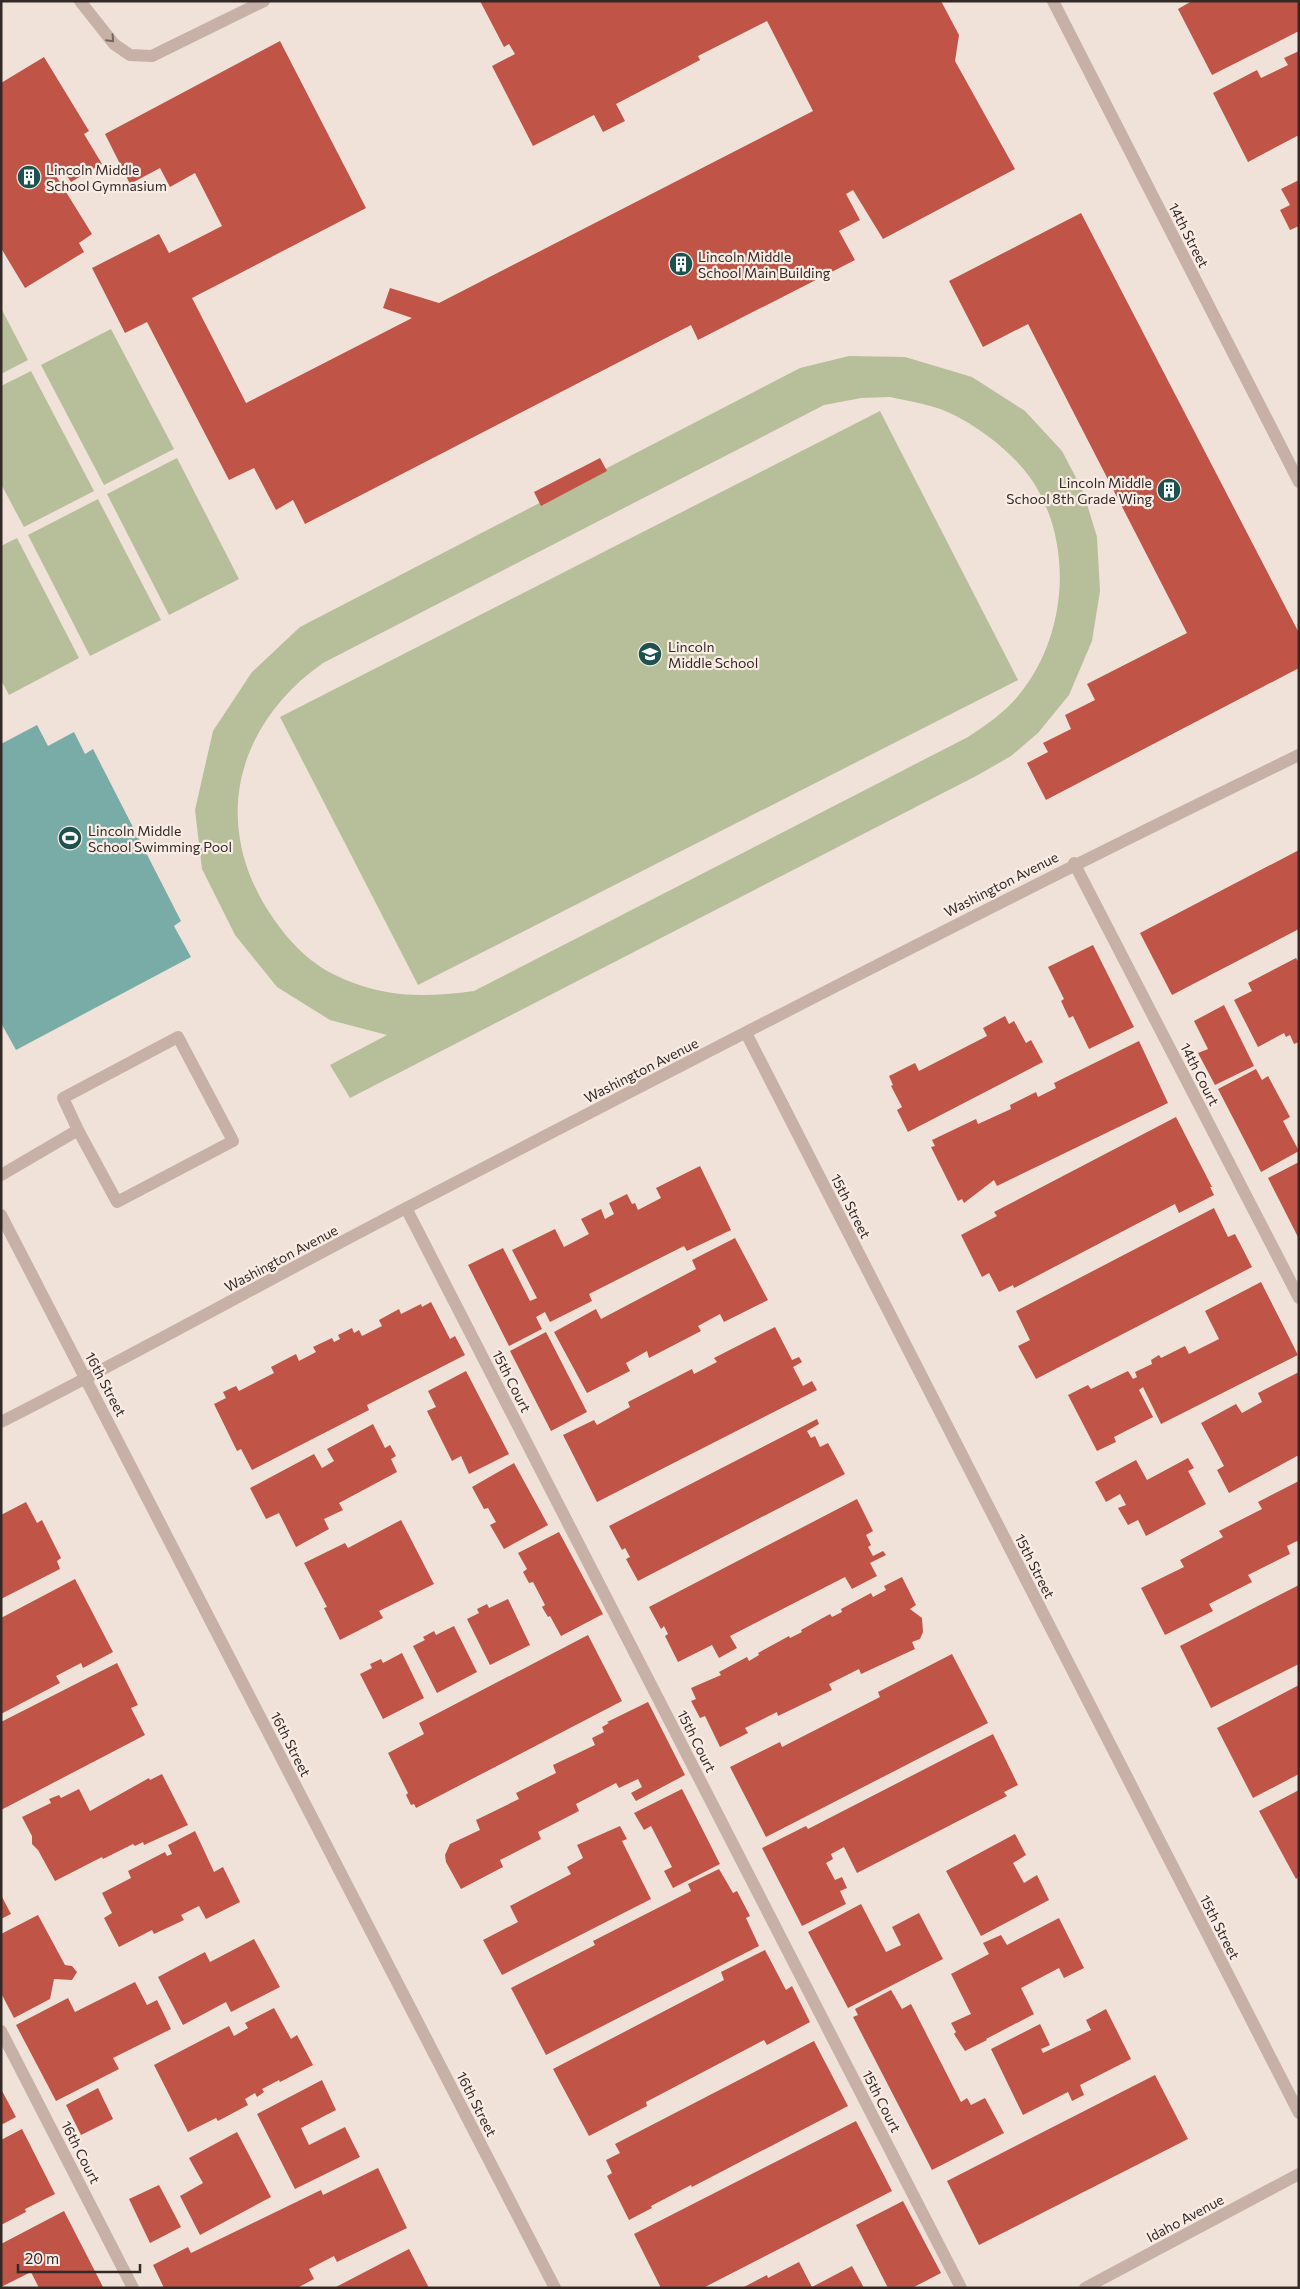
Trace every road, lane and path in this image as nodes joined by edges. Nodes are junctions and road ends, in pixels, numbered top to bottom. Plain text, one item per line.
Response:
1 (80, 1) edge
2 (264, 1) edge
3 (1053, 1) edge
4 (1299, 482) edge
5 (1299, 754) edge
6 (1074, 864) junction
7 (746, 1033) junction
8 (78, 1130) junction
9 (1, 1175) edge
10 (406, 1208) junction
11 (1, 1215) edge
12 (1299, 1298) edge
13 (86, 1379) junction
14 (1, 1422) edge
15 (1, 2031) edge
16 (1299, 2113) edge
17 (1299, 2174) edge
18 (133, 2288) edge
19 (554, 2288) edge
20 (961, 2288) edge
21 (1085, 2288) edge

1 -> 2 street
3 - 4 street, 14th Street
5 - 6 street, Washington Avenue
6 - 7 street, Washington Avenue
6 - 12 street, 14th Court
7 - 10 street, Washington Avenue
7 - 16 street, 15th Street
8 - 8 street
8 - 9 street
10 - 13 street, Washington Avenue
10 - 20 street, 15th Court
11 - 13 street, 16th Street
13 - 14 street, Washington Avenue
13 - 19 street, 16th Street
15 - 18 street, 16th Court
17 - 21 street, Idaho Avenue

